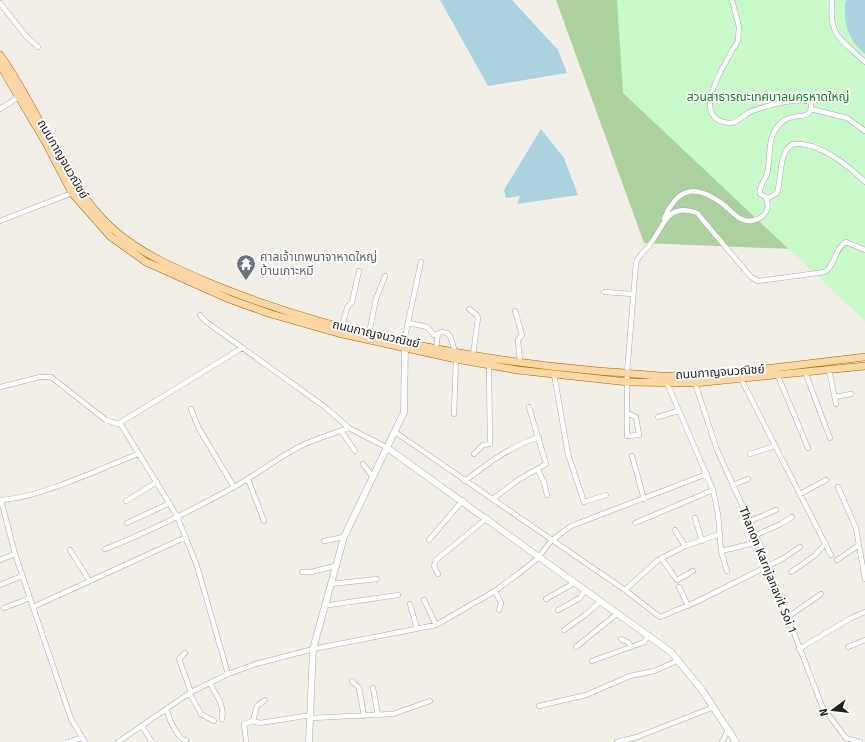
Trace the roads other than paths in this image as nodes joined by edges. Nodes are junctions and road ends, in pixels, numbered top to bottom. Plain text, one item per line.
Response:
1 (732, 0) edge
2 (832, 0) edge
3 (0, 3) edge
4 (38, 47) dead end
5 (0, 55) edge
6 (865, 62) edge
7 (2, 71) edge
8 (20, 96) junction
9 (0, 109) edge
10 (811, 109) junction
11 (865, 131) edge
12 (865, 182) edge
13 (72, 193) junction
14 (766, 198) junction
15 (0, 221) edge
16 (663, 221) junction
17 (865, 250) edge
18 (421, 262) dead end
19 (359, 271) dead end
20 (385, 276) dead end
21 (604, 292) dead end
22 (633, 294) junction
23 (469, 309) dead end
24 (516, 311) dead end
25 (200, 315) dead end
26 (409, 323) junction
27 (342, 327) junction
28 (369, 334) junction
29 (438, 334) junction
30 (405, 345) junction
31 (242, 348) junction
32 (436, 348) junction
33 (455, 352) junction
34 (473, 355) junction
35 (865, 357) edge
36 (456, 359) junction
37 (520, 362) junction
38 (488, 365) junction
39 (865, 366) edge
40 (829, 370) junction
41 (554, 371) junction
42 (805, 372) junction
43 (627, 373) junction
44 (778, 376) junction
45 (741, 380) junction
46 (628, 382) junction
47 (667, 383) junction
48 (695, 383) junction
49 (0, 387) edge
50 (851, 394) dead end
51 (835, 397) junction
52 (836, 404) dead end
53 (529, 407) dead end
54 (191, 409) dead end
55 (678, 411) junction
56 (627, 413) junction
57 (454, 414) dead end
58 (658, 418) dead end
59 (120, 423) junction
60 (349, 428) junction
61 (341, 431) junction
62 (395, 432) junction
63 (539, 437) junction
64 (830, 438) dead end
65 (775, 446) junction
66 (386, 447) junction
67 (808, 448) dead end
68 (355, 451) dead end
69 (138, 454) junction
70 (474, 454) dead end
71 (750, 454) dead end
72 (632, 456) dead end
73 (363, 464) dead end
74 (538, 470) junction
75 (707, 474) junction
76 (372, 476) junction
77 (248, 479) junction
78 (748, 479) dead end
79 (826, 480) dead end
80 (465, 481) junction
81 (157, 482) junction
82 (733, 486) junction
83 (234, 487) junction
84 (838, 487) dead end
85 (712, 490) junction
86 (800, 494) junction
87 (547, 495) dead end
88 (606, 495) dead end
89 (493, 499) junction
90 (644, 499) junction
91 (0, 500) edge
92 (462, 500) junction
93 (126, 501) dead end
94 (170, 502) junction
95 (776, 510) dead end
96 (177, 516) junction
97 (792, 517) dead end
98 (487, 518) junction
99 (695, 518) dead end
100 (264, 521) dead end
101 (750, 521) junction
102 (127, 523) dead end
103 (635, 523) dead end
104 (675, 530) dead end
105 (720, 534) junction
106 (756, 536) junction
107 (186, 537) junction
108 (344, 537) junction
109 (429, 540) dead end
110 (702, 540) junction
111 (324, 541) dead end
112 (551, 541) junction
113 (759, 542) junction
114 (826, 543) junction
115 (859, 545) junction
116 (685, 546) junction
117 (800, 547) dead end
118 (105, 549) dead end
119 (70, 550) dead end
120 (721, 551) junction
121 (15, 554) junction
122 (831, 555) dead end
123 (538, 558) junction
124 (661, 558) junction
125 (0, 560) edge
126 (837, 560) dead end
127 (768, 565) junction
128 (335, 566) junction
129 (693, 571) dead end
130 (727, 571) dead end
131 (302, 572) dead end
132 (791, 572) dead end
133 (438, 574) dead end
134 (22, 576) junction
135 (377, 579) dead end
136 (865, 579) edge
137 (89, 580) junction
138 (574, 583) junction
139 (330, 584) junction
140 (0, 585) edge
141 (678, 587) dead end
142 (586, 590) junction
143 (624, 590) junction
144 (495, 591) junction
145 (821, 594) dead end
146 (398, 595) dead end
147 (30, 598) junction
148 (546, 599) dead end
149 (424, 600) dead end
150 (601, 601) junction
151 (325, 603) junction
152 (410, 604) dead end
153 (688, 606) junction
154 (33, 607) junction
155 (4, 608) dead end
156 (500, 610) dead end
157 (558, 610) dead end
158 (865, 612) edge
159 (618, 613) junction
160 (788, 617) junction
161 (436, 625) junction
162 (417, 629) junction
163 (564, 630) dead end
164 (649, 635) junction
165 (621, 638) dead end
166 (865, 640) edge
167 (576, 647) dead end
168 (631, 647) junction
169 (848, 647) dead end
170 (313, 649) junction
171 (799, 649) junction
172 (185, 653) dead end
173 (679, 660) junction
174 (592, 661) dead end
175 (228, 674) junction
176 (352, 681) dead end
177 (210, 683) junction
178 (373, 688) dead end
179 (190, 693) junction
180 (265, 700) dead end
181 (430, 702) dead end
182 (539, 706) dead end
183 (714, 707) junction
184 (167, 711) junction
185 (378, 715) junction
186 (311, 716) junction
187 (364, 716) junction
188 (222, 719) dead end
189 (214, 721) dead end
190 (253, 721) junction
191 (142, 726) junction
192 (728, 730) junction
193 (83, 740) edge
194 (186, 740) dead end
195 (845, 740) edge
196 (68, 742) edge
197 (118, 742) edge
198 (152, 742) edge
199 (246, 742) edge
200 (309, 742) edge
201 (617, 742) edge
202 (722, 742) edge
203 (736, 742) edge
204 (860, 742) edge

1 - 10 street
2 - 6 street
3 - 4 street
5 - 27 main road, ถนนกาญจนวณิชย์
7 - 8 main road, ถนนกาญจนวณิชย์
8 - 9 street
8 - 13 main road, ถนนกาญจนวณิชย์
10 - 11 street
10 - 14 street
12 - 14 street
13 - 15 street
13 - 30 main road, ถนนกาญจนวณิชย์
14 - 16 street
16 - 17 street
16 - 22 street
18 - 26 street
19 - 27 street
20 - 28 street
21 - 22 street
22 - 43 street
23 - 34 street
24 - 37 street
25 - 31 street
26 - 29 street
26 - 30 street
27 - 28 main road, ถนนกาญจนวณิชย์
28 - 30 main road, ถนนกาญจนวณิชย์
29 - 32 street
29 - 33 street
30 - 32 main road, ถนนกาญจนวณิชย์
30 - 36 main road, ถนนกาญจนวณิชย์
30 - 62 street
31 - 59 street
31 - 60 street
32 - 33 main road, ถนนกาญจนวณิชย์
33 - 34 main road, ถนนกาญจนวณิชย์
34 - 37 main road, ถนนกาญจนวณิชย์
35 - 43 main road, ถนนกาญจนวณิชย์
36 - 38 main road, ถนนกาญจนวณิชย์
36 - 57 street
37 - 41 main road, ถนนกาญจนวณิชย์
38 - 41 main road, ถนนกาญจนวณิชย์
38 - 70 street
39 - 40 main road, ถนนกาญจนวณิชย์
40 - 42 main road, ถนนกาญจนวณิชย์
40 - 51 street
41 - 43 main road, ถนนกาญจนวณิชย์
41 - 46 main road, ถนนกาญจนวณิชย์
41 - 88 street
42 - 44 main road, ถนนกาญจนวณิชย์
42 - 64 street
43 - 46 street
44 - 45 main road, ถนนกาญจนวณิชย์
44 - 67 street
45 - 48 main road, ถนนกาญจนวณิชย์
45 - 65 street
46 - 47 main road, ถนนกาญจนวณิชย์
46 - 56 street
47 - 48 main road, ถนนกาญจนวณิชย์
47 - 55 street
48 - 82 street, Thanon Karnjanavit Soi 1
49 - 59 street
50 - 51 street
51 - 52 street
53 - 63 street
54 - 83 street
55 - 58 street
55 - 75 street
56 - 56 street
59 - 69 street
60 - 61 street
60 - 66 street
61 - 68 street
61 - 77 street
62 - 66 street
62 - 80 street
63 - 74 street
63 - 80 street
65 - 71 street
65 - 86 street
66 - 76 street
66 - 92 street
69 - 81 street
69 - 91 street
72 - 90 street
73 - 76 street
74 - 87 street
74 - 89 street
75 - 85 street
75 - 90 street
76 - 108 street
77 - 83 street
77 - 100 street
78 - 82 street
79 - 86 street
80 - 89 street
81 - 93 street
81 - 94 street
82 - 101 street, Thanon Karnjanavit Soi 1
83 - 96 street
84 - 115 street
85 - 103 street
85 - 105 street
86 - 114 street
89 - 112 street
90 - 112 street
91 - 121 street
92 - 98 street
92 - 109 street
94 - 96 street
94 - 102 street
95 - 101 street
96 - 107 street
96 - 118 street
97 - 106 street
98 - 123 street
98 - 133 street
99 - 110 street
101 - 106 street, Thanon Karnjanavit Soi 1
104 - 116 street
105 - 110 street
105 - 120 street
106 - 113 street, Thanon Karnjanavit Soi 1
107 - 137 street
107 - 175 street
108 - 111 street
108 - 128 street
110 - 116 street
112 - 123 street
112 - 143 street
113 - 120 street
113 - 127 street, Thanon Karnjanavit Soi 1
114 - 122 street
114 - 132 street
115 - 126 street
115 - 136 street
116 - 124 street
117 - 127 street
119 - 137 street
120 - 130 street
121 - 125 street
121 - 134 street
123 - 138 street
123 - 144 street
124 - 129 street
124 - 143 street
127 - 153 street
127 - 160 street, Thanon Karnjanavit Soi 1
128 - 131 street
128 - 139 street
134 - 140 street
134 - 147 street
135 - 139 street
137 - 154 street
138 - 142 street
138 - 148 street
139 - 151 street
141 - 153 street
142 - 150 street
142 - 157 street
143 - 153 street
144 - 156 street
144 - 161 street
145 - 160 street
146 - 151 street
147 - 154 street
147 - 155 street
149 - 161 street
150 - 159 street
150 - 163 street
151 - 170 street
152 - 162 street
154 - 193 street
158 - 171 street
159 - 164 street
159 - 167 street
160 - 171 street, Thanon Karnjanavit Soi 1
161 - 162 street
162 - 170 street
164 - 168 street
164 - 173 street
165 - 168 street
166 - 169 street
168 - 174 street
170 - 175 street
170 - 186 street
171 - 195 street, Thanon Karnjanavit Soi 1
172 - 179 street
173 - 182 street
173 - 183 street
175 - 177 street
176 - 187 street
177 - 179 street
177 - 188 street
178 - 185 street
179 - 184 street
179 - 189 street
180 - 190 street
181 - 185 street
183 - 192 street
183 - 201 street
184 - 191 street
184 - 194 street
185 - 187 street
186 - 187 street
186 - 190 street
186 - 200 street
190 - 199 street
191 - 197 street
191 - 198 street
192 - 202 street
192 - 203 street
193 - 196 street
195 - 204 street, Thanon Karnjanavit Soi 1

